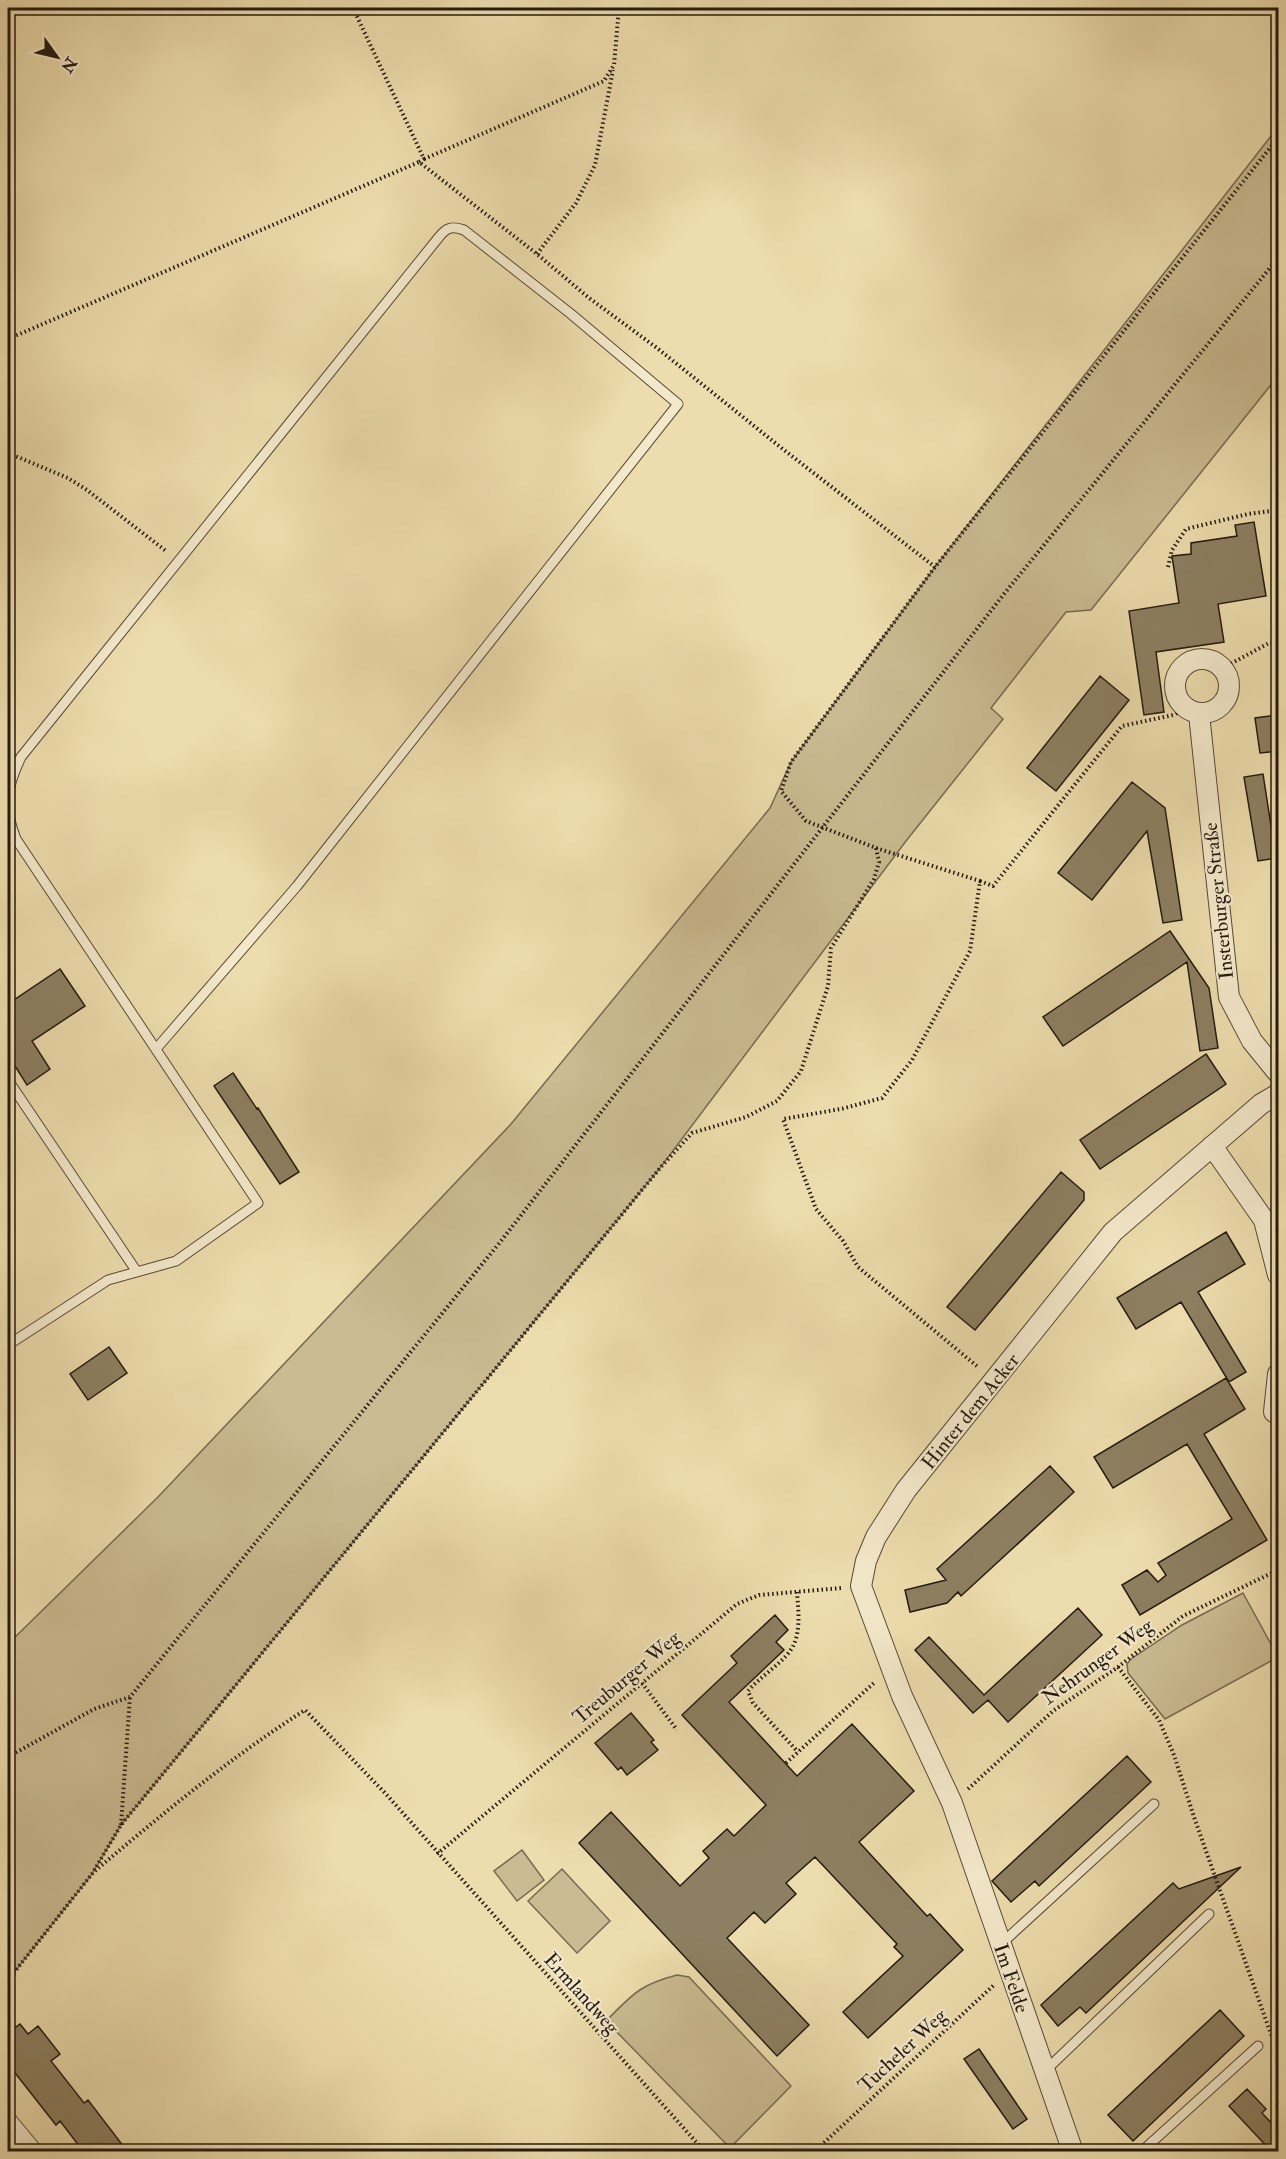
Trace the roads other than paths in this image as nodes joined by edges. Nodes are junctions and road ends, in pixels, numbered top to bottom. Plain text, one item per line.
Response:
1 (1192, 711) junction
2 (156, 1049) junction
3 (1278, 1073) edge
4 (8, 1080) edge
5 (1278, 1094) edge
6 (1212, 1146) junction
7 (1275, 1247) edge
8 (137, 1272) junction
9 (1278, 1275) edge
10 (8, 1345) edge
11 (1278, 1374) edge
12 (1274, 1412) dead end
13 (952, 1803) joint
14 (1154, 1804) dead end
15 (1209, 1914) dead end
16 (1001, 1944) junction
17 (1258, 2046) dead end
18 (1045, 2070) junction
19 (8, 2123) edge
20 (32, 2151) edge
21 (1073, 2151) edge
22 (1141, 2151) edge

1 - 1 street, Insterburger Straße
1 - 3 street, Insterburger Straße
2 - 2 lane
2 - 8 lane
4 - 8 lane
5 - 6 street, Hinter dem Acker
6 - 7 street
6 - 13 street, Hinter dem Acker
7 - 9 street
8 - 10 lane
11 - 12 street
13 - 16 street, Im Felde
14 - 16 lane
15 - 18 lane
16 - 18 street, Im Felde
17 - 22 lane
18 - 21 street, Im Felde
19 - 20 street

